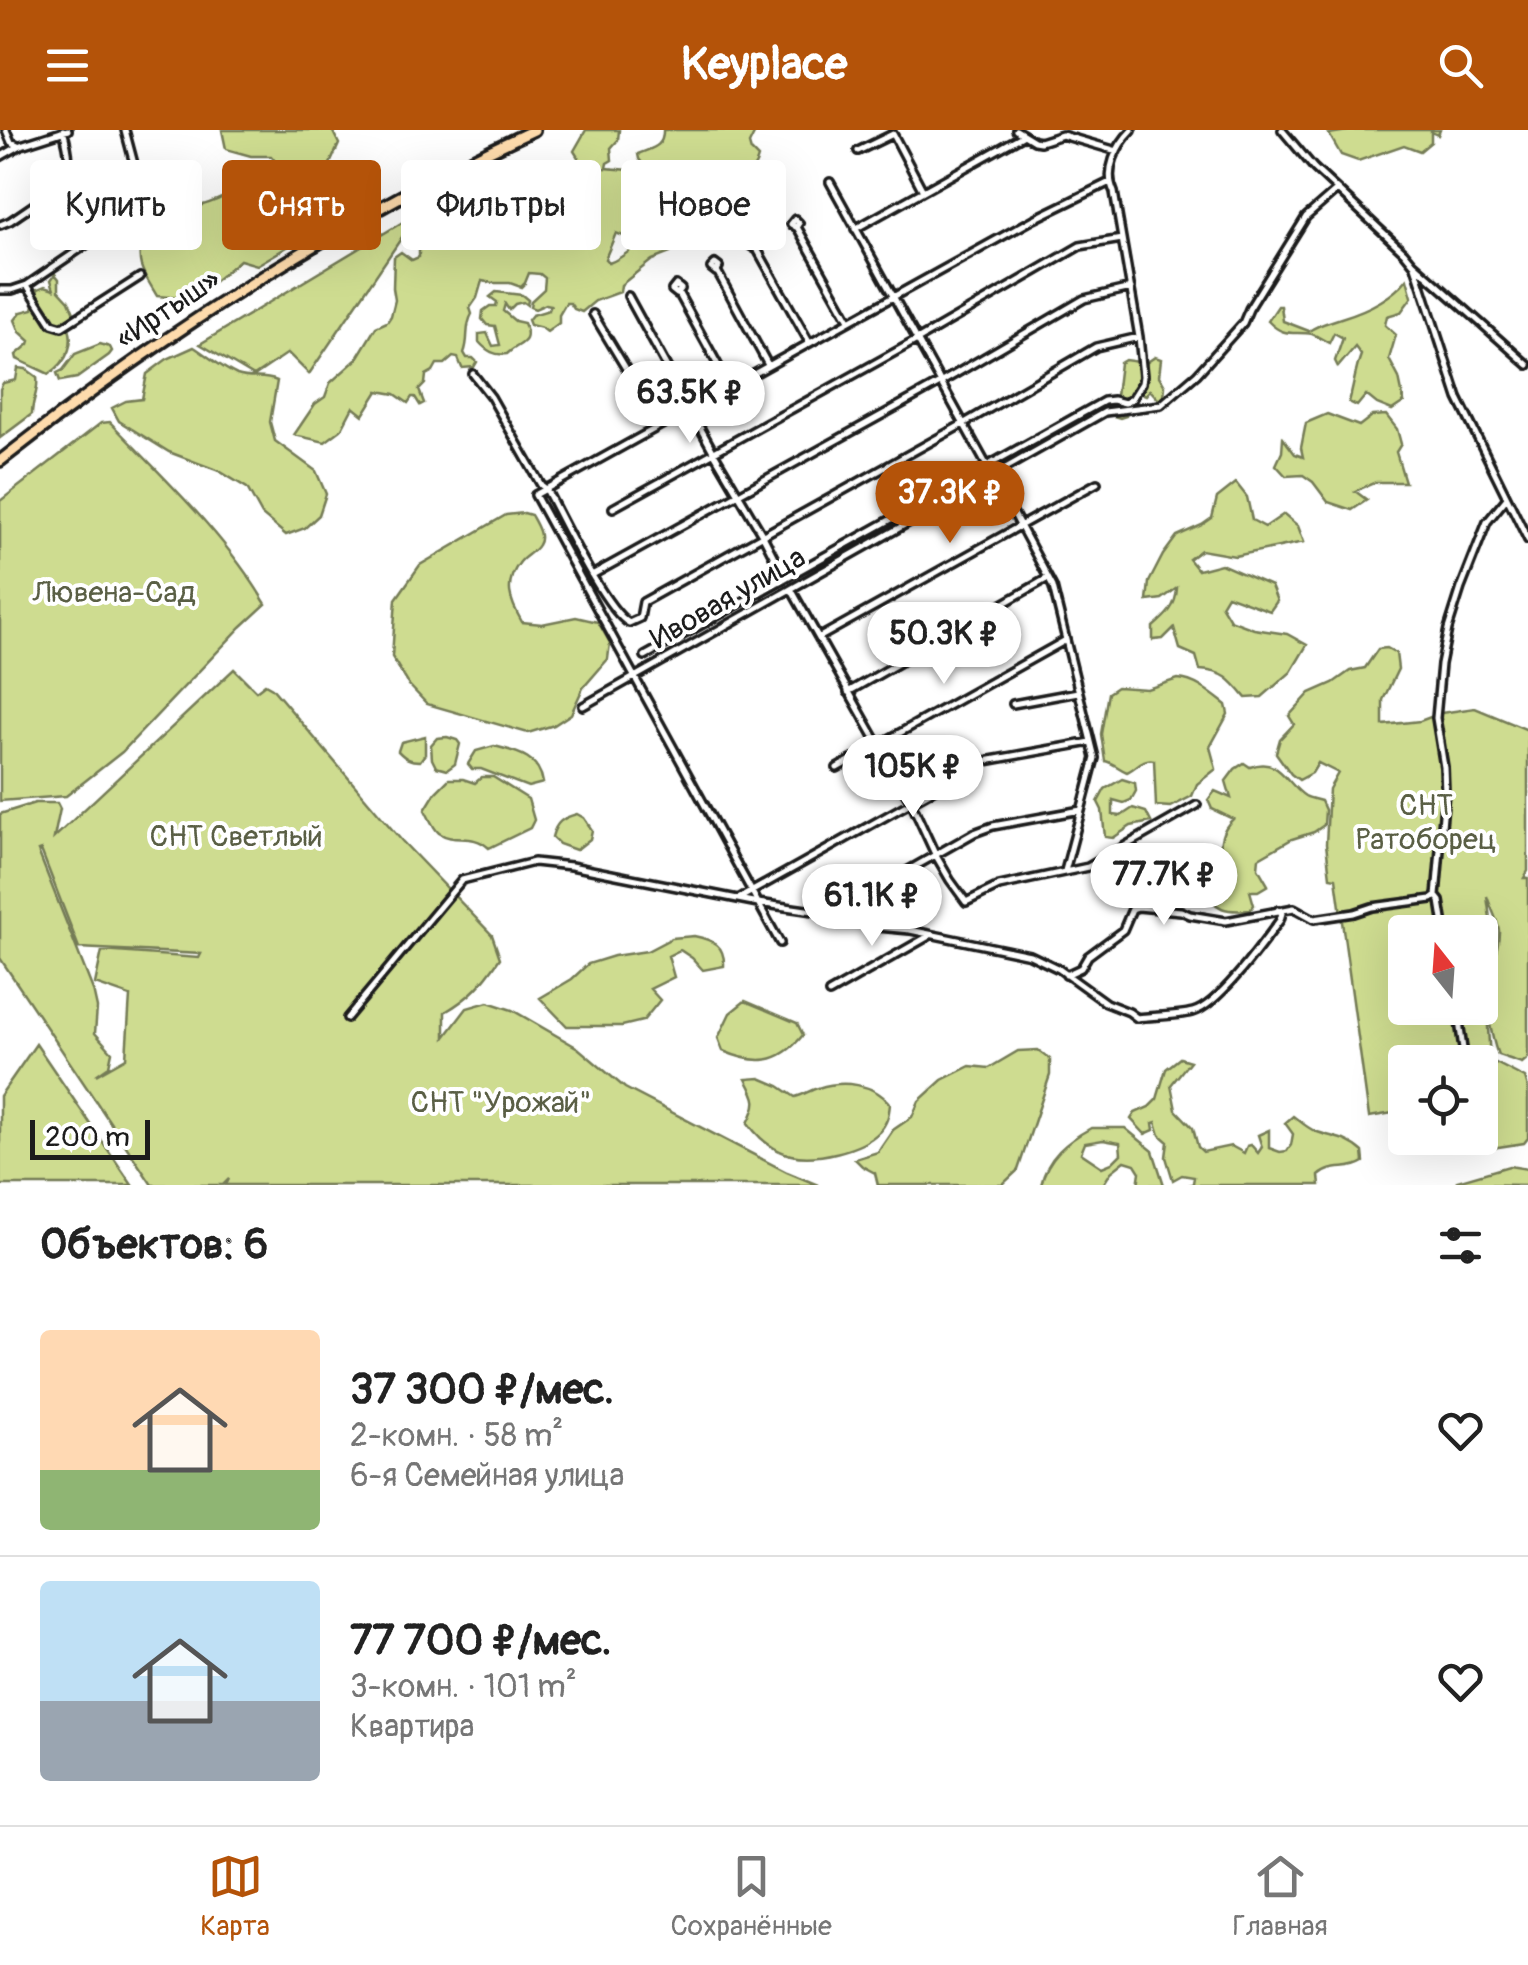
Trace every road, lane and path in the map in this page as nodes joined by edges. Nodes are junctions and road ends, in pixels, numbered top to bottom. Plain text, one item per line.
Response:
1 (6, 130) edge
2 (65, 130) edge
3 (125, 130) edge
4 (534, 130) edge
5 (1016, 130) edge
6 (1132, 130) edge
7 (1282, 130) edge
8 (1024, 135) junction
9 (21, 145) junction
10 (1116, 150) junction
11 (858, 151) dead end
12 (0, 157) edge
13 (830, 182) dead end
14 (1110, 182) junction
15 (1336, 190) junction
16 (923, 191) junction
17 (0, 225) edge
18 (797, 227) dead end
19 (855, 229) junction
20 (1122, 239) junction
21 (758, 250) edge
22 (1413, 263) junction
23 (717, 272) dead end
24 (140, 277) dead end
25 (28, 285) junction
26 (1131, 288) junction
27 (0, 290) edge
28 (679, 294) dead end
29 (628, 296) dead end
30 (893, 297) junction
31 (593, 314) dead end
32 (850, 321) junction
33 (1139, 337) junction
34 (918, 340) junction
35 (810, 343) junction
36 (1528, 365) edge
37 (769, 366) junction
38 (474, 374) dead end
39 (940, 383) junction
40 (730, 388) junction
41 (682, 392) junction
42 (690, 411) junction
43 (962, 424) junction
44 (714, 453) junction
45 (0, 461) edge
46 (987, 466) junction
47 (993, 476) junction
48 (1097, 483) dead end
49 (546, 489) junction
50 (738, 495) junction
51 (1506, 499) junction
52 (613, 508) dead end
53 (1021, 526) junction
54 (763, 536) junction
55 (1527, 539) edge
56 (592, 575) junction
57 (784, 578) junction
58 (1048, 578) junction
59 (790, 588) junction
60 (819, 638) junction
61 (1066, 640) junction
62 (646, 656) dead end
63 (636, 676) junction
64 (848, 692) junction
65 (1078, 692) junction
66 (1013, 704) dead end
67 (583, 706) dead end
68 (1090, 742) junction
69 (877, 745) junction
70 (837, 768) dead end
71 (910, 802) junction
72 (1197, 805) dead end
73 (1082, 810) junction
74 (935, 854) junction
75 (1068, 856) junction
76 (1080, 869) junction
77 (1065, 871) junction
78 (752, 892) junction
79 (1436, 896) junction
80 (738, 899) junction
81 (758, 903) junction
82 (1278, 910) junction
83 (832, 914) junction
84 (1443, 915) edge
85 (932, 934) junction
86 (780, 943) dead end
87 (1066, 975) junction
88 (830, 993) dead end
89 (347, 1018) dead end

1 - 9 street
2 - 9 street
2 - 17 street
3 - 25 street
4 - 45 highway, «Иртыш»
5 - 8 street
6 - 10 street
7 - 15 street
8 - 10 street
8 - 16 street
9 - 12 street
10 - 14 street
11 - 16 street
13 - 19 street
14 - 20 street
14 - 30 street
15 - 22 street
15 - 47 street, Ивовая улица
16 - 19 street
18 - 32 street
19 - 30 street
20 - 26 street
20 - 34 street
21 - 35 street
22 - 36 street
22 - 51 street
23 - 37 street
24 - 25 street
25 - 27 street
26 - 33 street
26 - 39 street
28 - 40 street
29 - 41 street
30 - 32 street
30 - 34 street
31 - 41 street
32 - 35 street
33 - 43 street
33 - 46 street, Ивовая улица
34 - 39 street
34 - 44 street
35 - 37 street
37 - 40 street
38 - 49 street
39 - 43 street
39 - 50 street
40 - 42 street
41 - 42 street
42 - 44 street
42 - 49 street
43 - 46 street
43 - 54 street
44 - 50 street
44 - 52 street
46 - 57 street, Ивовая улица
47 - 53 street
47 - 59 street, Ивовая улица
48 - 53 street
49 - 56 street
49 - 63 street
50 - 54 street
50 - 56 street
51 - 55 street
51 - 79 street
53 - 58 street
53 - 60 street
54 - 56 street
54 - 57 street
57 - 62 street, Ивовая улица
58 - 61 street
58 - 64 street
59 - 60 street
59 - 63 street, Ивовая улица
60 - 64 street
61 - 65 street
61 - 69 street
63 - 67 street, Ивовая улица
63 - 78 street
64 - 69 street
65 - 66 street
65 - 68 street
68 - 71 street
68 - 73 street
69 - 70 street
69 - 71 street
71 - 74 street
71 - 78 street
72 - 76 street
73 - 74 street
73 - 75 street
74 - 77 street
74 - 83 street
75 - 76 street
75 - 77 street
76 - 77 street
78 - 80 street
78 - 81 street
79 - 82 street
79 - 84 street
80 - 81 street
80 - 89 street
81 - 83 street
81 - 86 street
82 - 87 street
82 - 87 street
83 - 85 street
85 - 87 street
85 - 88 street

